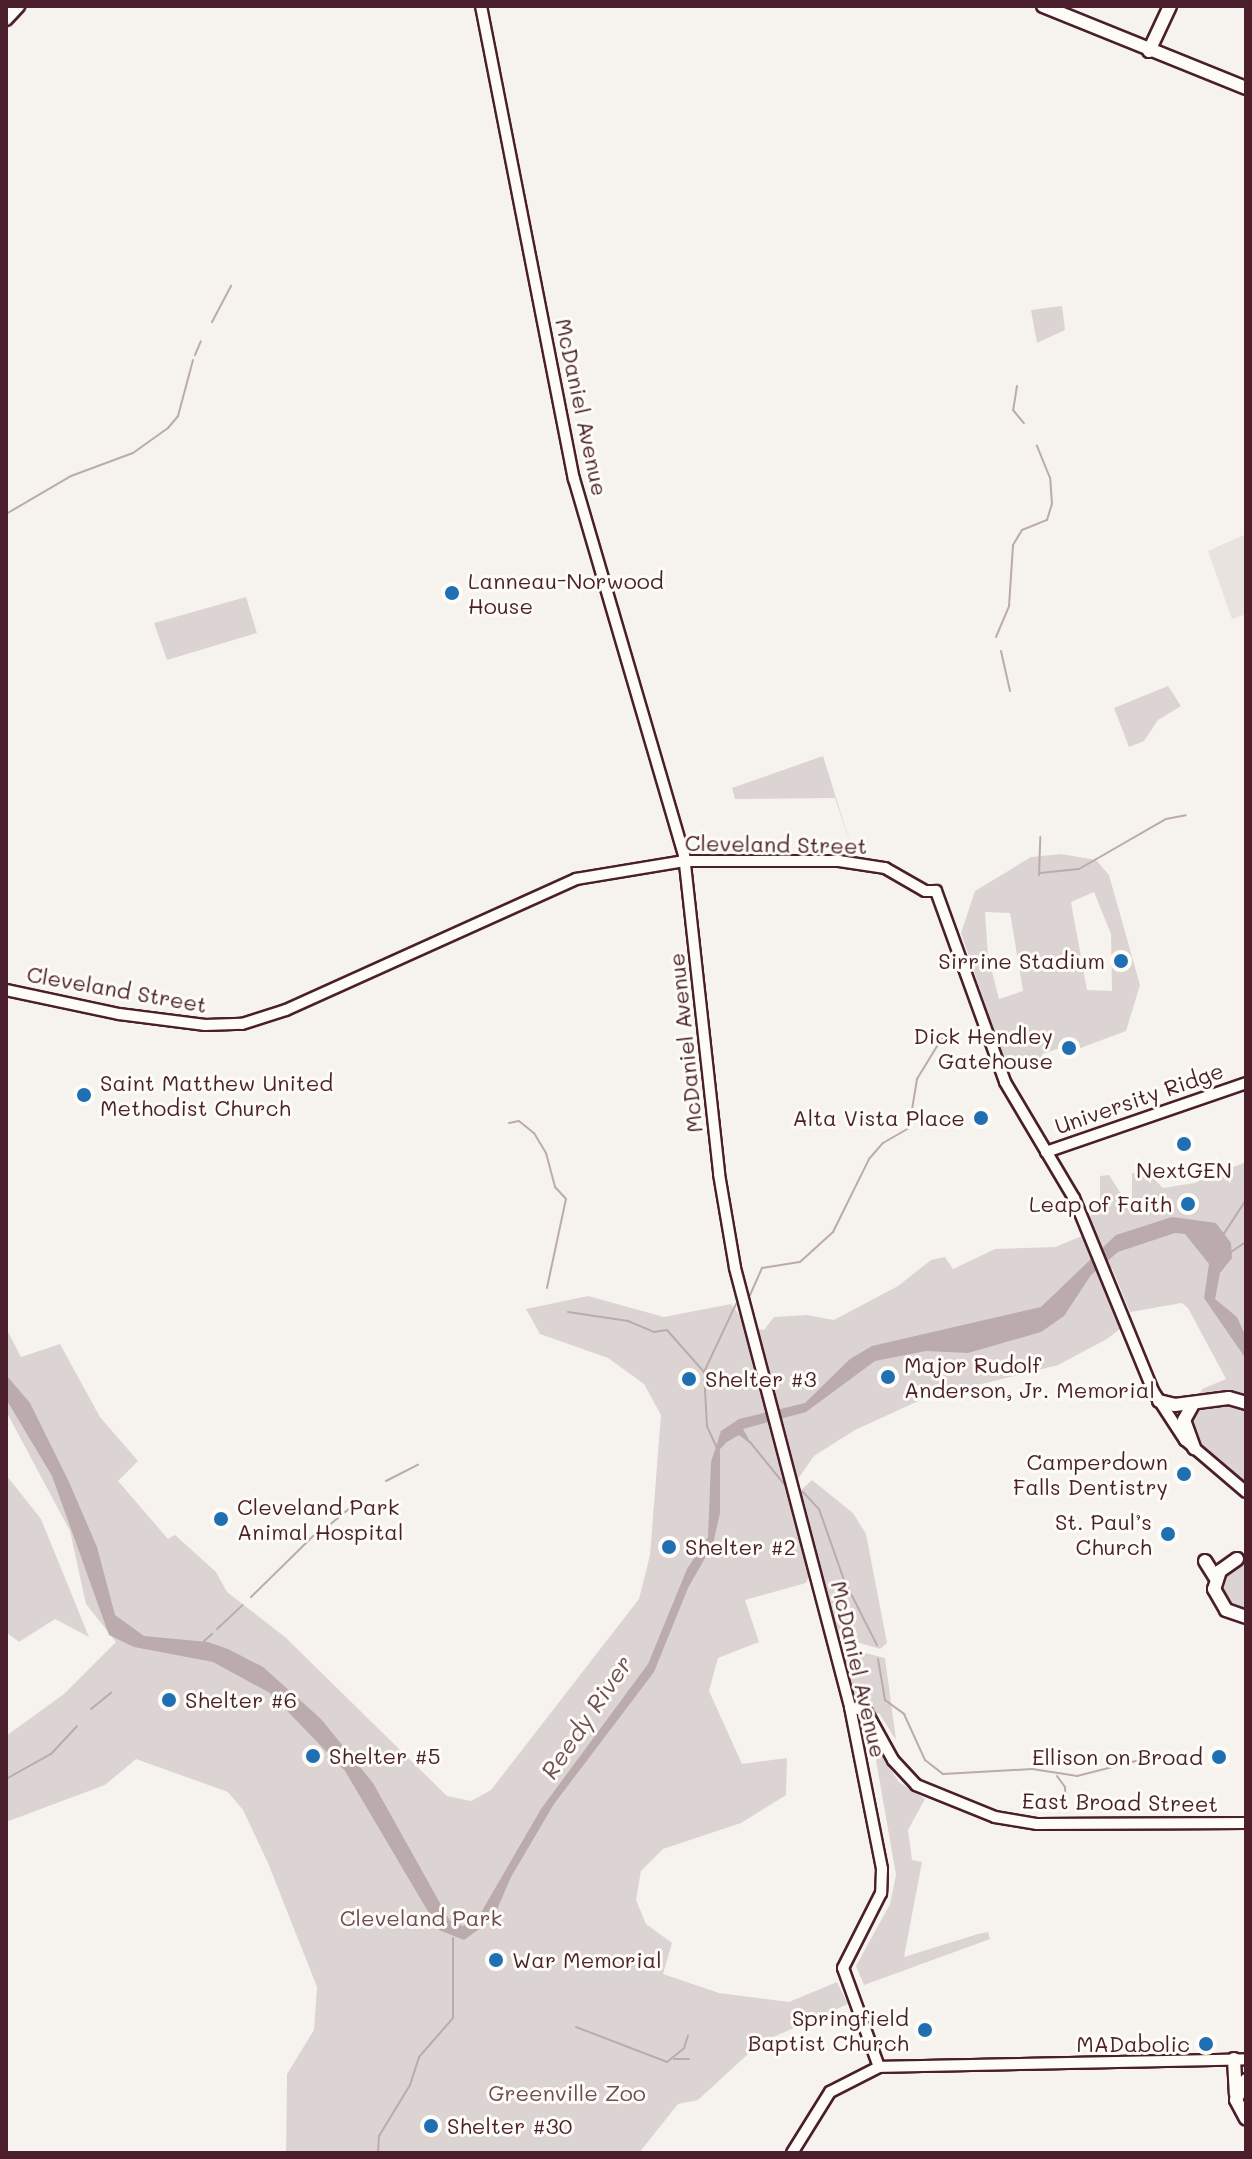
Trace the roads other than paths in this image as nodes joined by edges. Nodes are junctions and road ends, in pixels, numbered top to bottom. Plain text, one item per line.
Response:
1 (18, 6) edge
2 (481, 6) edge
3 (1043, 6) edge
4 (1170, 6) edge
5 (6, 19) edge
6 (1149, 51) junction
7 (1246, 88) edge
8 (685, 861) junction
9 (6, 990) edge
10 (1246, 1083) edge
11 (1046, 1152) junction
12 (1159, 1401) junction
13 (1246, 1403) edge
14 (1193, 1404) junction
15 (1194, 1448) junction
16 (1246, 1492) edge
17 (1242, 1559) edge
18 (1205, 1561) dead end
19 (1215, 1577) junction
20 (1246, 1617) edge
21 (850, 1707) junction
22 (1246, 1823) edge
23 (1240, 2059) edge
24 (879, 2067) junction
25 (1246, 2080) edge
26 (1236, 2097) junction
27 (1246, 2119) edge
28 (792, 2153) edge

1 - 5 main road
2 - 8 street, McDaniel Avenue
3 - 6 main road
4 - 6 main road
6 - 7 main road
8 - 9 street, Cleveland Street
8 - 11 street, Cleveland Street
8 - 21 street, McDaniel Avenue
10 - 11 street, University Ridge
11 - 12 street, Cleveland Street
12 - 14 main road
12 - 15 street, Cleveland Street
13 - 14 main road
14 - 15 main road
15 - 16 street, Cleveland Street
17 - 19 main road
18 - 19 main road
19 - 20 main road
21 - 22 street, East Broad Street
21 - 24 street, McDaniel Avenue
23 - 24 street
23 - 26 main road
24 - 28 street
25 - 26 main road
26 - 27 main road

